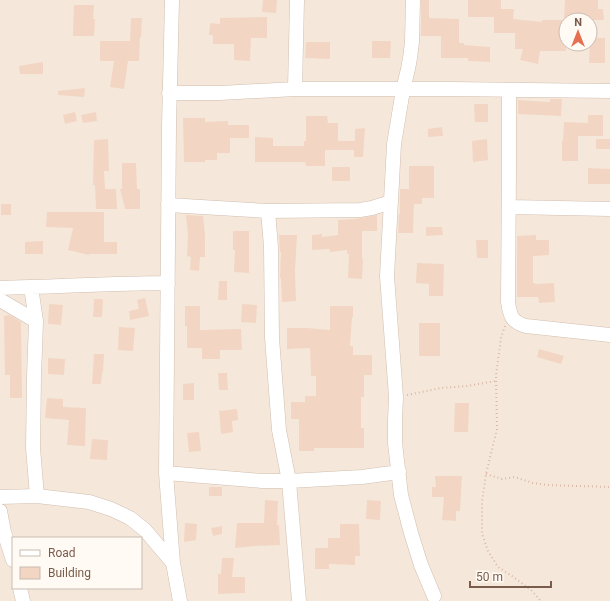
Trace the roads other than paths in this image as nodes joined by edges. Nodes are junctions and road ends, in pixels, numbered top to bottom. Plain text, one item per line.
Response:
1 (172, 0) edge
2 (297, 0) edge
3 (413, 0) edge
4 (295, 90) junction
5 (403, 90) junction
6 (509, 90) junction
7 (610, 91) edge
8 (169, 93) junction
9 (391, 202) junction
10 (168, 205) junction
11 (509, 207) junction
12 (610, 209) edge
13 (268, 211) junction
14 (168, 283) junction
15 (31, 287) junction
16 (0, 288) edge
17 (0, 300) edge
18 (36, 321) junction
19 (610, 335) edge
20 (399, 472) junction
21 (166, 473) junction
22 (289, 481) junction
23 (37, 496) junction
24 (0, 497) edge
25 (0, 511) edge
26 (12, 557) edge
27 (174, 563) junction
28 (20, 589) edge
29 (434, 596) dead end
30 (23, 601) edge
31 (180, 601) edge
32 (299, 601) edge

1 - 8 street
2 - 4 street
3 - 5 street
4 - 5 street
4 - 8 street
5 - 6 street
5 - 9 street
6 - 7 street
6 - 11 street
8 - 10 street
9 - 13 street
9 - 20 street
10 - 13 street
10 - 14 street
11 - 12 street
11 - 19 street
13 - 22 street
14 - 15 street
14 - 21 street
15 - 16 street
15 - 18 street
17 - 18 street
18 - 23 street
20 - 22 street
20 - 29 street
21 - 22 street
21 - 27 street
22 - 32 street
23 - 24 street
23 - 27 street
25 - 26 street
27 - 31 street
28 - 30 street

